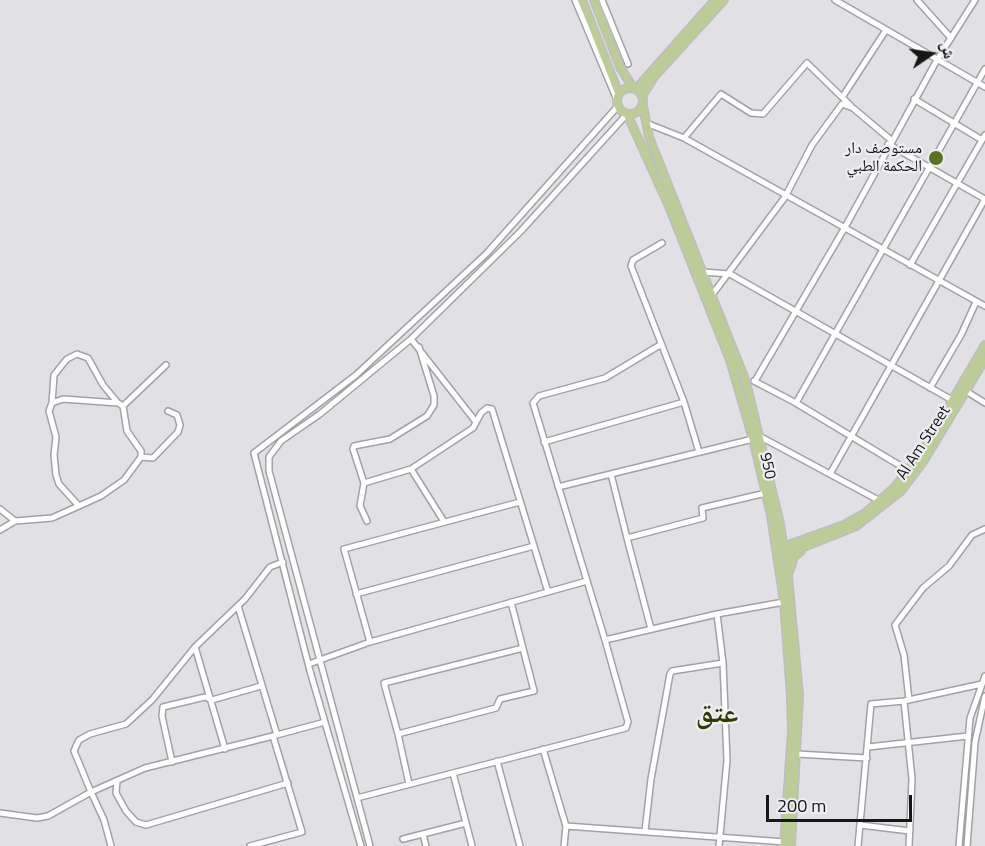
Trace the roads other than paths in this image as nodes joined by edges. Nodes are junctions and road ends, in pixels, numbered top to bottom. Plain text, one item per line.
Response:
1 (575, 0) edge
2 (582, 0) edge
3 (594, 0) edge
4 (602, 0) edge
5 (715, 0) edge
6 (724, 0) edge
7 (835, 0) edge
8 (917, 0) edge
9 (975, 0) edge
10 (885, 30) junction
11 (951, 38) junction
12 (937, 60) junction
13 (628, 64) dead end
14 (985, 69) edge
15 (977, 83) junction
16 (985, 87) edge
17 (634, 89) junction
18 (642, 96) junction
19 (843, 96) junction
20 (914, 99) junction
21 (618, 100) junction
22 (643, 106) junction
23 (853, 108) junction
24 (627, 114) junction
25 (955, 122) junction
26 (646, 123) junction
27 (983, 137) edge
28 (684, 138) junction
29 (890, 142) junction
30 (928, 168) junction
31 (957, 184) junction
32 (785, 197) junction
33 (985, 199) edge
34 (844, 229) junction
35 (662, 243) dead end
36 (882, 249) junction
37 (910, 265) junction
38 (703, 272) junction
39 (730, 274) junction
40 (938, 280) junction
41 (709, 297) junction
42 (976, 302) junction
43 (985, 306) edge
44 (794, 311) junction
45 (835, 334) junction
46 (399, 336) junction
47 (411, 339) junction
48 (405, 343) junction
49 (660, 345) junction
50 (985, 345) edge
51 (419, 347) junction
52 (985, 358) edge
53 (166, 365) dead end
54 (891, 366) junction
55 (755, 381) junction
56 (746, 382) junction
57 (930, 388) junction
58 (966, 392) junction
59 (952, 400) junction
60 (684, 402) junction
61 (52, 403) junction
62 (796, 403) junction
63 (985, 403) edge
64 (121, 404) junction
65 (168, 411) dead end
66 (476, 422) junction
67 (852, 436) junction
68 (757, 438) junction
69 (544, 442) junction
70 (699, 453) junction
71 (253, 456) junction
72 (141, 457) junction
73 (268, 457) junction
74 (411, 469) junction
75 (909, 471) junction
76 (610, 474) junction
77 (830, 474) junction
78 (364, 483) junction
79 (558, 487) junction
80 (766, 493) junction
81 (879, 501) junction
82 (520, 502) junction
83 (78, 505) junction
84 (0, 510) edge
85 (443, 520) junction
86 (15, 521) junction
87 (367, 521) dead end
88 (780, 524) junction
89 (285, 529) junction
90 (985, 529) edge
91 (0, 530) edge
92 (274, 532) junction
93 (627, 538) junction
94 (803, 539) junction
95 (811, 544) junction
96 (534, 546) junction
97 (781, 552) junction
98 (282, 562) junction
99 (788, 577) junction
100 (587, 581) junction
101 (548, 592) junction
102 (356, 594) junction
103 (511, 602) junction
104 (784, 602) junction
105 (238, 606) junction
106 (307, 612) junction
107 (717, 614) junction
108 (298, 615) junction
109 (651, 628) junction
110 (605, 640) junction
111 (370, 642) junction
112 (195, 647) junction
113 (523, 648) junction
114 (320, 660) junction
115 (723, 663) junction
116 (309, 664) junction
117 (985, 676) edge
118 (982, 684) junction
119 (261, 686) junction
120 (985, 696) edge
121 (212, 700) junction
122 (907, 700) junction
123 (325, 722) junction
124 (398, 734) junction
125 (275, 736) junction
126 (968, 736) junction
127 (906, 745) junction
128 (868, 747) junction
129 (225, 749) junction
130 (543, 749) junction
131 (797, 754) junction
132 (867, 759) junction
133 (497, 761) junction
134 (172, 762) junction
135 (453, 773) junction
136 (117, 781) junction
137 (288, 783) junction
138 (409, 784) junction
139 (91, 792) junction
140 (358, 801) junction
141 (351, 806) junction
142 (0, 813) edge
143 (466, 823) junction
144 (860, 825) junction
145 (566, 826) junction
146 (645, 831) junction
147 (910, 831) junction
148 (423, 834) junction
149 (720, 835) junction
150 (403, 839) dead end
151 (788, 844) edge
152 (111, 846) edge
153 (250, 846) edge
154 (361, 846) edge
155 (370, 846) edge
156 (426, 846) edge
157 (472, 846) edge
158 (520, 846) edge
159 (564, 846) edge
160 (718, 846) edge
161 (858, 846) edge
162 (909, 846) edge
163 (959, 846) edge
164 (967, 846) edge

1 - 21 street
2 - 21 main road
3 - 17 main road
4 - 13 street
5 - 17 main road
6 - 18 main road
7 - 10 street
8 - 11 street
9 - 11 street
10 - 12 street
10 - 19 street
11 - 12 street
12 - 15 street
12 - 20 street
14 - 15 street
15 - 16 street
15 - 25 street
17 - 18 main road
17 - 21 main road
18 - 22 main road
19 - 23 street
19 - 28 street
20 - 25 street
20 - 29 street
21 - 24 main road
21 - 46 street
22 - 24 main road
22 - 26 main road, 950 / 950
23 - 29 street
23 - 32 street
24 - 41 main road, 950
24 - 47 street
25 - 27 street
25 - 30 street
26 - 28 street
26 - 38 main road, 950 / 950
27 - 31 street
28 - 32 street
29 - 30 street
29 - 34 street
30 - 31 street
30 - 36 street
31 - 33 street
31 - 37 street
32 - 34 street
32 - 39 street
33 - 40 street
34 - 36 street
34 - 44 street
35 - 49 street
36 - 37 street
36 - 45 street
37 - 40 street
38 - 39 street
38 - 41 main road, 950 / 950
39 - 41 street
39 - 44 street
40 - 42 street
40 - 54 street
41 - 56 main road, 950 / 950
41 - 68 main road, 950
42 - 43 street
42 - 57 street
44 - 45 street
44 - 55 street
45 - 54 street
45 - 62 street
46 - 48 street
46 - 71 street
47 - 48 street
47 - 51 street
48 - 73 street
49 - 60 street
49 - 69 street
50 - 59 main road, Al Am Street
51 - 66 street
51 - 78 street
52 - 58 main road, Al Am Street
53 - 64 street
54 - 57 street
54 - 67 street
55 - 56 street
55 - 62 street
56 - 68 main road, 950 / 950
57 - 59 street
58 - 63 street
58 - 95 main road, Al Am Street
59 - 75 main road, Al Am Street
60 - 69 street
60 - 70 street
61 - 64 street
61 - 64 street
61 - 83 street
62 - 67 street
64 - 72 street
65 - 72 street
66 - 74 street
66 - 82 street
67 - 75 street
67 - 77 street
68 - 70 street
68 - 77 street
68 - 80 main road, 950
68 - 88 main road, 950 / 950
69 - 79 street
70 - 76 street
71 - 73 street
71 - 92 street
72 - 83 street
73 - 89 street
74 - 78 street
74 - 85 street
75 - 81 main road, Al Am Street
76 - 79 street
76 - 93 street
77 - 81 street
78 - 87 street
79 - 100 street
80 - 93 street
80 - 97 main road, 950
81 - 94 main road, Al Am Street
82 - 85 street
82 - 96 street
83 - 86 street
84 - 86 street
85 - 102 street
86 - 91 street
88 - 94 main road
88 - 97 main road, 950 / 950
89 - 92 street
89 - 106 street
90 - 122 street
92 - 98 street
93 - 109 street
94 - 97 main road, Al Am Street
95 - 97 main road, Al Am Street
95 - 99 main road
96 - 101 street
96 - 102 street
97 - 99 main road, 950 / 950
97 - 104 main road, 950
98 - 105 street
98 - 108 street
99 - 131 main road, 950 / 950
100 - 101 street
100 - 110 street
101 - 103 street
102 - 111 street
103 - 111 street
103 - 113 street
104 - 107 street
104 - 151 main road, 950
105 - 112 street
105 - 119 street
106 - 108 street
106 - 114 street
107 - 109 street
107 - 115 street
108 - 116 street
109 - 110 street
110 - 130 street
111 - 114 street
112 - 121 street
112 - 139 street
113 - 124 street
113 - 124 street
114 - 116 street
114 - 140 street
115 - 146 street
115 - 149 street
116 - 123 street
117 - 118 street
118 - 122 street
118 - 126 street
119 - 121 street
119 - 125 street
120 - 164 street
121 - 129 street
121 - 134 street
122 - 127 street
122 - 128 street
123 - 125 street
123 - 141 street
124 - 138 street
125 - 129 street
125 - 137 street
126 - 127 street
126 - 163 street
127 - 128 street
127 - 147 street
128 - 132 street
129 - 134 street
130 - 133 street
130 - 145 street
131 - 132 street
131 - 151 main road, 950 / 950
132 - 144 street
133 - 135 street
133 - 158 street
134 - 136 street
135 - 138 street
135 - 143 street
136 - 137 street
136 - 139 street
137 - 153 street
138 - 140 street
139 - 142 street
139 - 152 street
140 - 141 street
140 - 155 street
141 - 154 street
143 - 148 street
143 - 157 street
144 - 147 street
144 - 161 street
145 - 146 street
145 - 159 street
146 - 149 street
147 - 162 street
148 - 150 street
148 - 156 street
149 - 151 street
149 - 160 street

